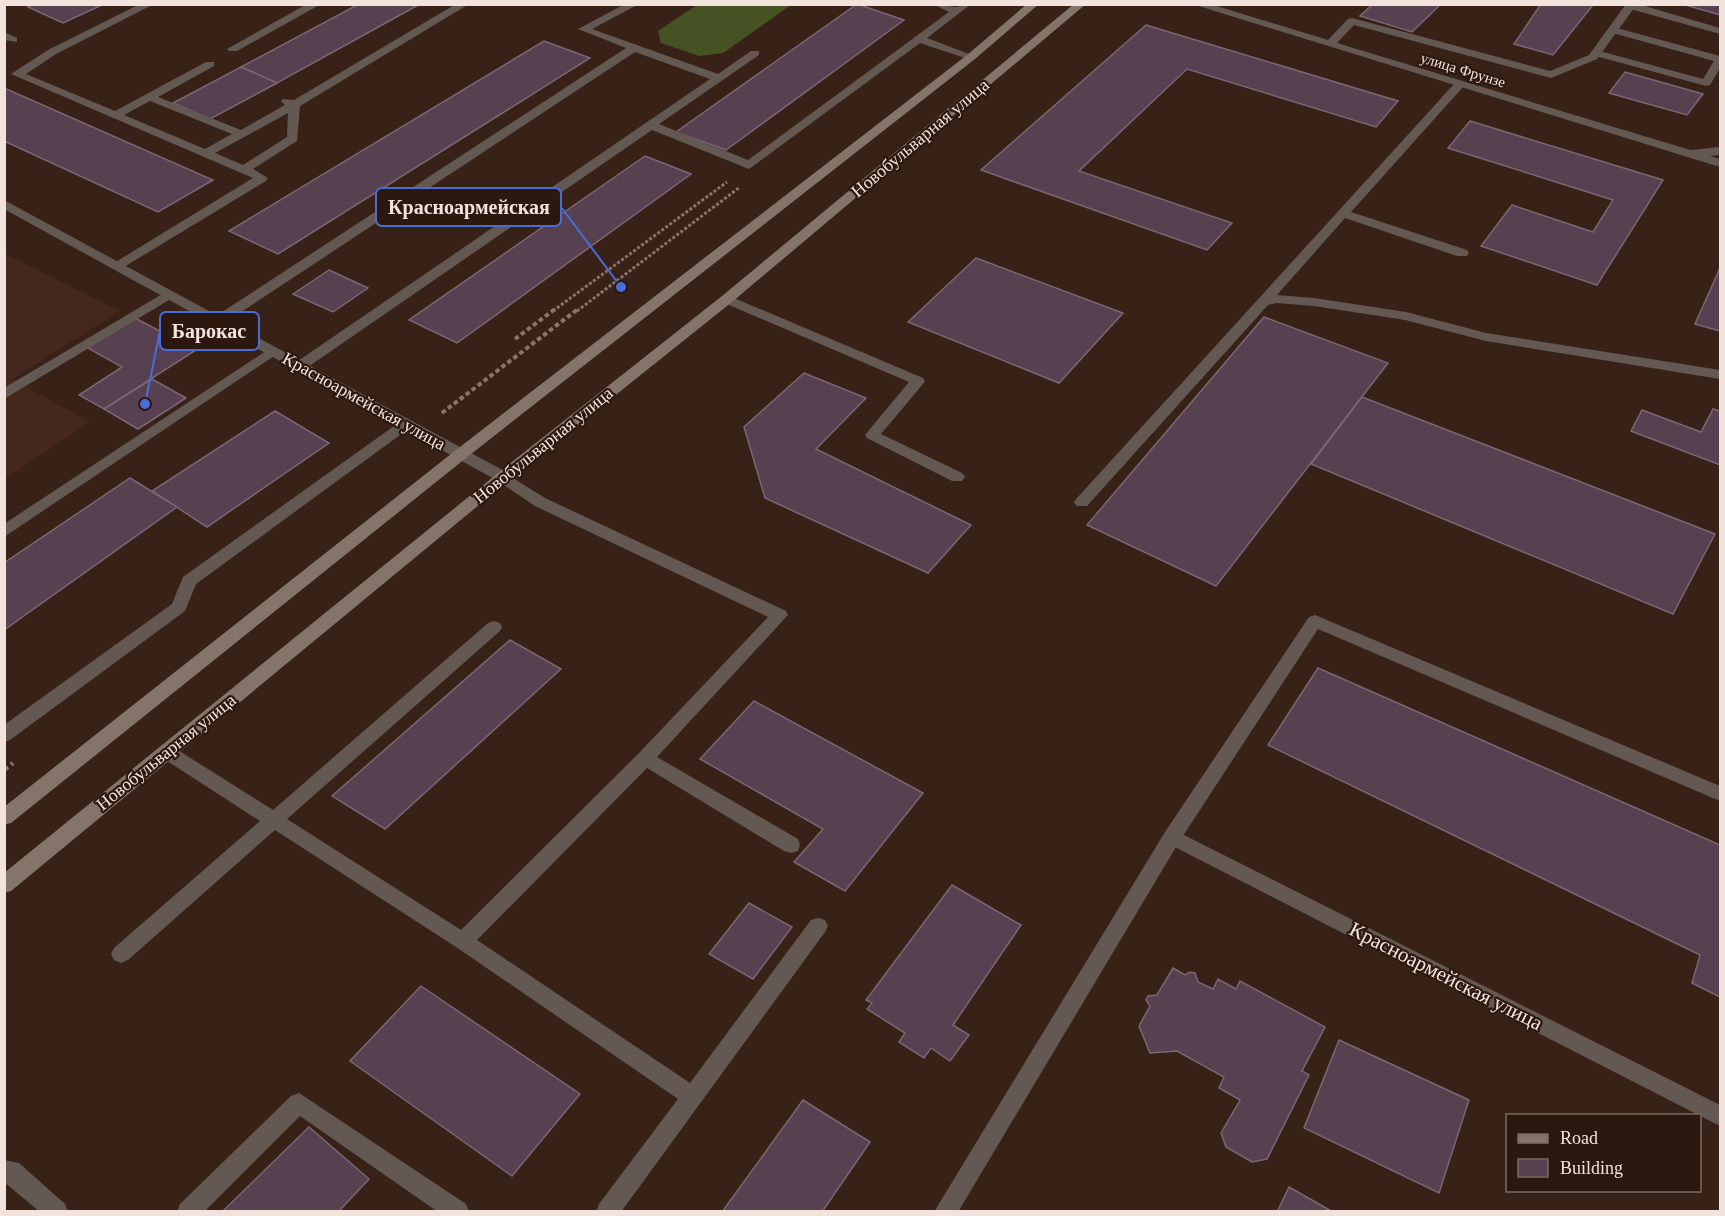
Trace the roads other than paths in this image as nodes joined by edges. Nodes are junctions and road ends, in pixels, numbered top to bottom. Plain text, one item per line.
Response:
1 (149, 4) edge
2 (316, 4) edge
3 (464, 4) edge
4 (634, 4) edge
5 (938, 4) edge
6 (1034, 4) edge
7 (1081, 4) edge
8 (1197, 4) edge
9 (1632, 5) edge
10 (961, 8) edge
11 (1613, 30) junction
12 (1720, 31) edge
13 (4, 35) edge
14 (919, 39) junction
15 (1331, 43) junction
16 (4, 44) edge
17 (635, 47) junction
18 (233, 49) dead end
19 (755, 53) dead end
20 (1596, 53) junction
21 (970, 57) junction
22 (1720, 60) edge
23 (210, 64) dead end
24 (719, 78) junction
25 (1459, 85) junction
26 (149, 97) junction
27 (289, 103) junction
28 (114, 116) junction
29 (651, 125) junction
30 (241, 134) junction
31 (1720, 151) edge
32 (205, 154) junction
33 (1691, 154) junction
34 (1720, 163) edge
35 (244, 170) junction
36 (4, 204) edge
37 (1342, 213) junction
38 (1462, 253) dead end
39 (119, 266) junction
40 (169, 294) junction
41 (727, 299) junction
42 (1261, 302) junction
43 (218, 321) junction
44 (272, 351) junction
45 (300, 366) junction
46 (1720, 375) edge
47 (4, 395) edge
48 (413, 427) junction
49 (461, 454) junction
50 (503, 477) junction
51 (957, 477) dead end
52 (1082, 502) dead end
53 (4, 532) edge
54 (494, 627) dead end
55 (4, 735) edge
56 (167, 752) junction
57 (645, 758) junction
58 (1720, 794) edge
59 (4, 818) edge
60 (275, 820) junction
61 (1172, 837) junction
62 (791, 845) dead end
63 (4, 885) edge
64 (818, 926) dead end
65 (464, 941) junction
66 (121, 954) dead end
67 (692, 1096) junction
68 (1720, 1116) edge
69 (4, 1171) edge
70 (57, 1212) edge
71 (188, 1212) edge
72 (458, 1212) edge
73 (607, 1212) edge
74 (945, 1212) edge

1 - 28 street
2 - 18 street
3 - 27 street
4 - 17 street
5 - 10 street
6 - 21 main road, Новобульварная улица
7 - 41 main road, Новобульварная улица
8 - 15 street, улица Фрунзе
9 - 11 street
9 - 12 street
10 - 14 street
11 - 20 street
11 - 22 street
13 - 16 street
14 - 21 street
14 - 29 street
15 - 20 street
15 - 25 street, улица Фрунзе
17 - 24 street
17 - 43 street
19 - 24 street
20 - 22 street
21 - 49 main road, Новобульварная улица
23 - 26 street
24 - 29 street
25 - 33 street, улица Фрунзе
25 - 37 street
26 - 28 street
26 - 30 street
27 - 30 street
27 - 35 street
28 - 32 street
29 - 45 street
30 - 32 street
31 - 33 street
32 - 35 street
33 - 34 street, улица Фрунзе
35 - 39 street
36 - 39 street, Красноармейская улица
37 - 38 street
37 - 42 street
39 - 40 street, Красноармейская улица
40 - 43 street, Красноармейская улица
40 - 47 street
41 - 50 main road, Новобульварная улица
41 - 51 street
42 - 46 street
42 - 52 street
43 - 44 street, Красноармейская улица
44 - 45 street, Красноармейская улица
44 - 53 street
45 - 48 street, Красноармейская улица
48 - 49 street, Красноармейская улица
48 - 55 street
49 - 50 street, Красноармейская улица
49 - 59 main road, Новобульварная улица
50 - 56 main road, Новобульварная улица
50 - 57 street, Красноармейская улица
54 - 60 street
56 - 60 street
56 - 63 main road, Новобульварная улица
57 - 62 street
57 - 65 street
58 - 61 street
60 - 65 street
60 - 66 street
61 - 68 street, Красноармейская улица
61 - 74 street
64 - 67 street
65 - 67 street
67 - 73 street
69 - 70 street
71 - 72 street

